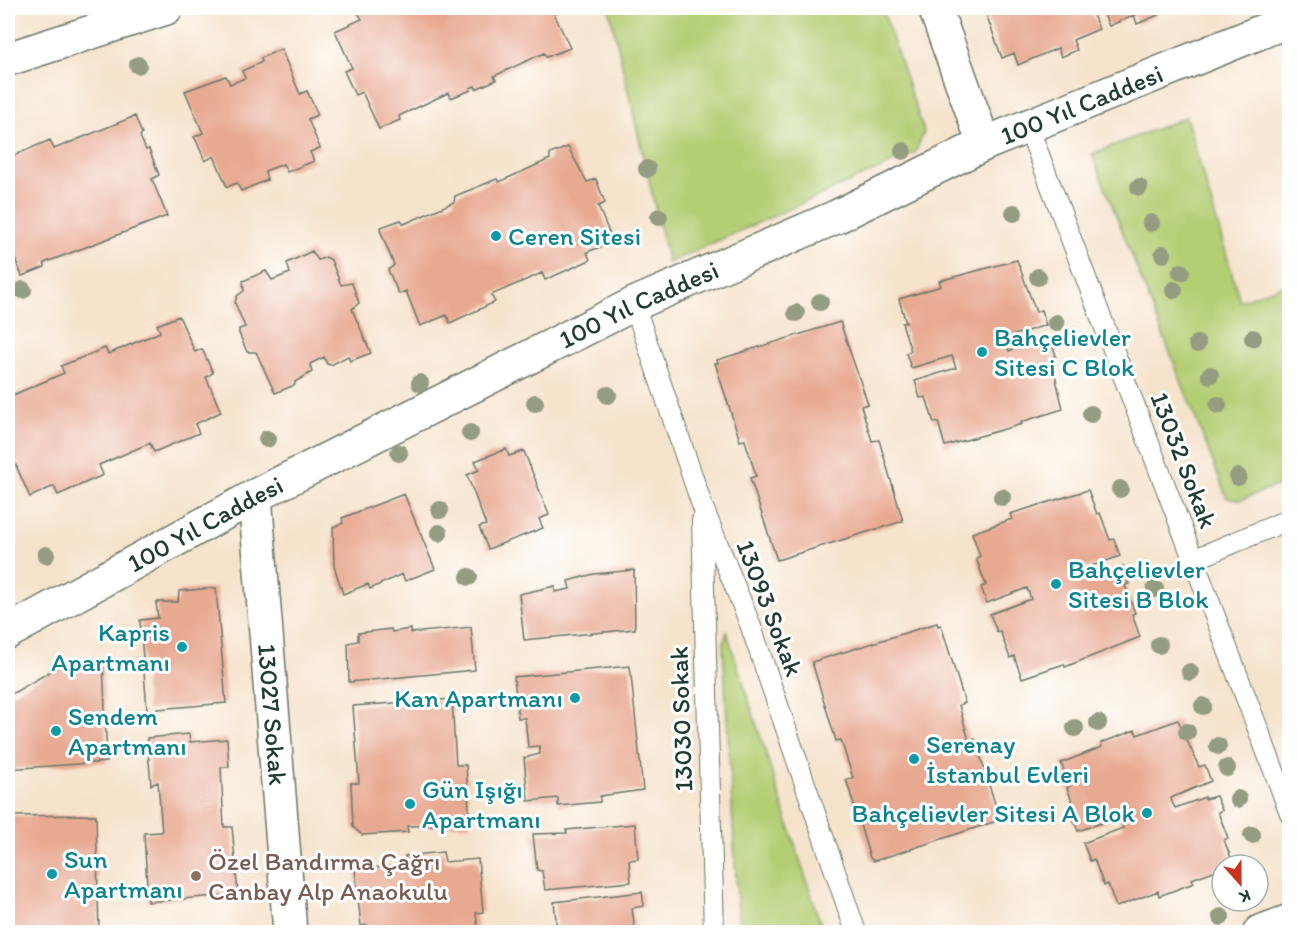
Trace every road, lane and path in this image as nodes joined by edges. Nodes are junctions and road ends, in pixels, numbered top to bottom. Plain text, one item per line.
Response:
1 (166, 8) edge
2 (935, 8) edge
3 (1290, 20) edge
4 (8, 59) edge
5 (1028, 126) junction
6 (984, 144) junction
7 (634, 304) junction
8 (255, 496) junction
9 (702, 505) junction
10 (1290, 519) edge
11 (1193, 560) junction
12 (8, 632) edge
13 (1290, 813) edge
14 (1290, 921) edge
15 (290, 933) edge
16 (714, 933) edge
17 (856, 933) edge
18 (1260, 933) edge

1 - 4 street
2 - 6 street
3 - 5 street, 100 Yıl Caddesi
5 - 6 street, 100 Yıl Caddesi
5 - 11 lane, 13032 Sokak
6 - 7 street, 100 Yıl Caddesi
7 - 8 street, 100 Yıl Caddesi
7 - 9 lane, 13093 Sokak
8 - 12 street, 100 Yıl Caddesi
8 - 15 street, 13027 Sokak
9 - 16 lane, 13030 Sokak
9 - 17 lane, 13093 Sokak
10 - 11 lane
11 - 13 lane, 13032 Sokak
14 - 18 street

